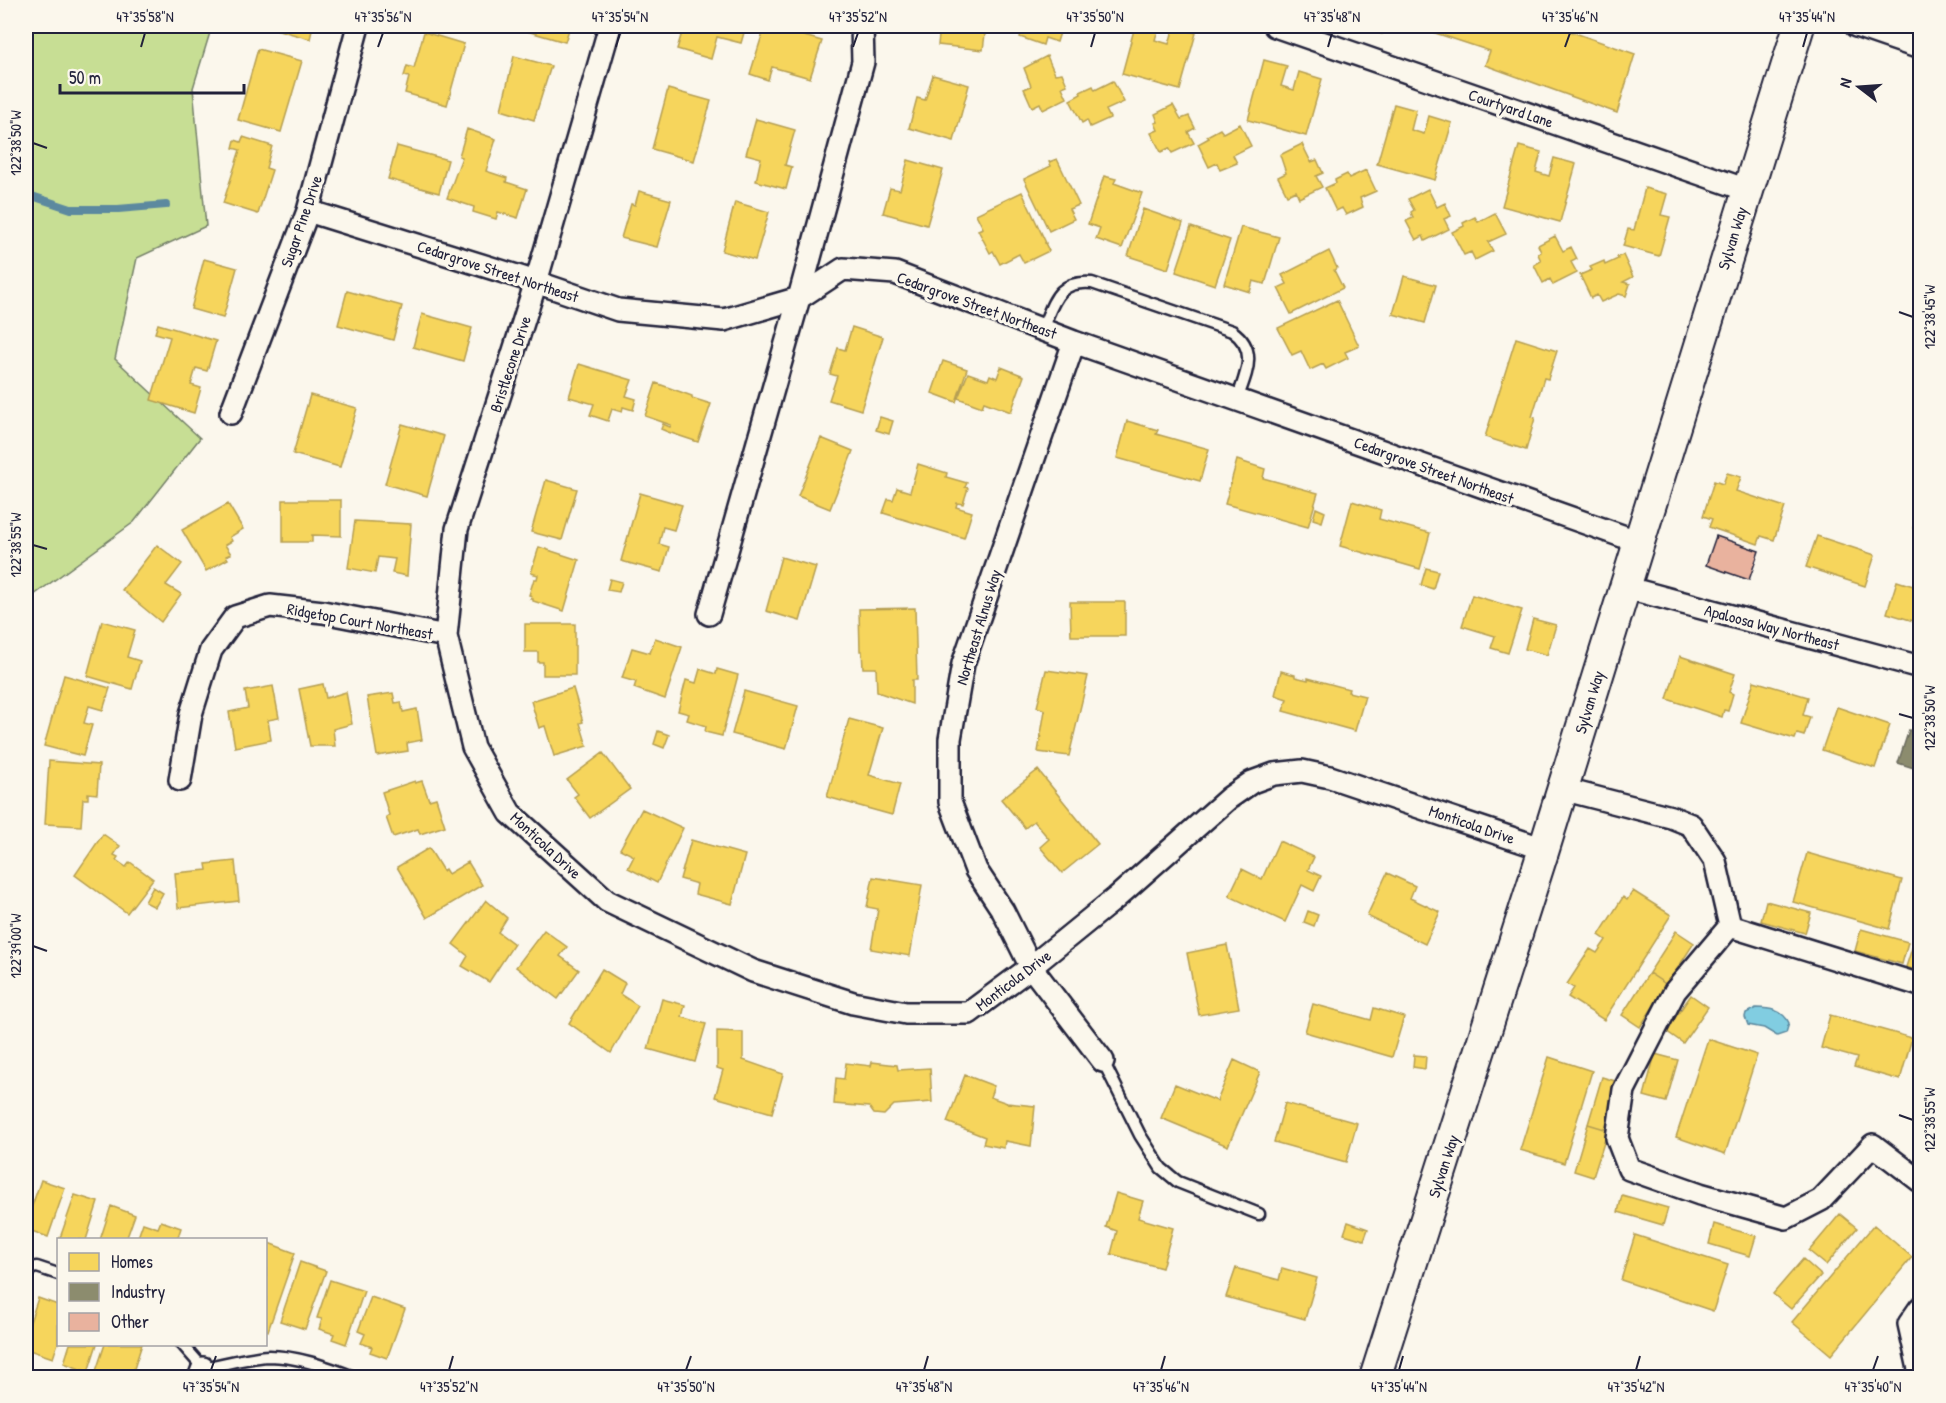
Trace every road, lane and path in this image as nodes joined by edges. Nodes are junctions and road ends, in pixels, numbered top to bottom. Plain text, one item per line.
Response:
1 (358, 26) edge
2 (610, 26) edge
3 (862, 26) edge
4 (1275, 26) edge
5 (1799, 26) edge
6 (1856, 26) edge
7 (1917, 39) edge
8 (1747, 190) junction
9 (308, 211) junction
10 (536, 282) junction
11 (799, 298) junction
12 (1042, 329) junction
13 (1074, 342) junction
14 (1237, 400) junction
15 (231, 413) dead end
16 (1639, 542) junction
17 (1624, 587) junction
18 (709, 614) dead end
19 (446, 636) junction
20 (1920, 667) edge
21 (180, 780) dead end
22 (1562, 789) junction
23 (1544, 849) junction
24 (1730, 926) junction
25 (1031, 967) junction
26 (1920, 985) edge
27 (1103, 1061) joint
28 (1920, 1181) edge
29 (1259, 1214) dead end
30 (57, 1274) edge
31 (26, 1276) edge
32 (1920, 1308) edge
33 (183, 1346) edge
34 (1920, 1370) edge
35 (201, 1373) edge
36 (357, 1377) edge
37 (1375, 1377) edge

1 - 9 street, Sugar Pine Drive
2 - 10 street, Bristlecone Drive
3 - 11 street
4 - 8 street, Courtyard Lane
5 - 8 main road, Sylvan Way
6 - 7 street
8 - 16 main road, Sylvan Way
9 - 10 street, Cedargrove Street Northeast
9 - 15 street, Sugar Pine Drive
10 - 11 street, Cedargrove Street Northeast
10 - 19 street, Bristlecone Drive
11 - 12 street, Cedargrove Street Northeast
11 - 18 street
12 - 13 street, Cedargrove Street Northeast
12 - 14 lane
13 - 14 street, Cedargrove Street Northeast
13 - 25 street, Northeast Alnus Way
14 - 16 street, Cedargrove Street Northeast
16 - 17 main road, Sylvan Way
17 - 20 street, Apaloosa Way Northeast
17 - 22 main road, Sylvan Way
19 - 21 street, Ridgetop Court Northeast
19 - 25 street, Monticola Drive
22 - 23 main road, Sylvan Way
22 - 24 street
23 - 25 street, Monticola Drive
23 - 37 main road, Sylvan Way
24 - 26 street
24 - 28 street
25 - 27 street, Northeast Alnus Way
27 - 29 lane
30 - 31 lane
32 - 34 street
33 - 35 lane
35 - 36 lane

